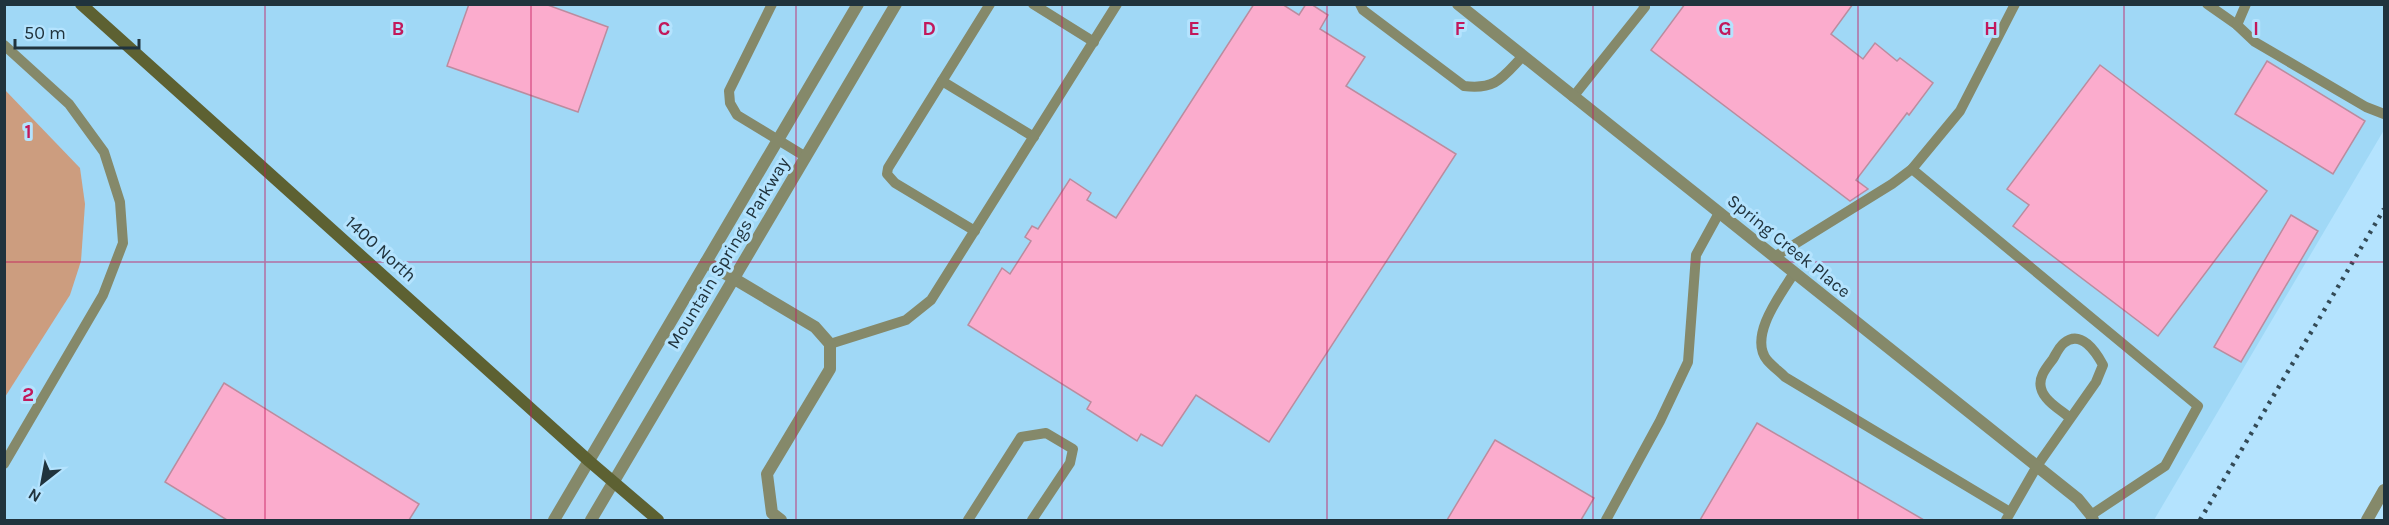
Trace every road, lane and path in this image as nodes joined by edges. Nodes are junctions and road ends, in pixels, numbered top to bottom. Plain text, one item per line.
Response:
1 (81, 4) edge
2 (772, 4) edge
3 (858, 4) edge
4 (896, 4) edge
5 (990, 4) edge
6 (1033, 4) edge
7 (1118, 4) edge
8 (1360, 4) edge
9 (1458, 4) edge
10 (1643, 4) edge
11 (2015, 4) edge
12 (2207, 4) edge
13 (2246, 4) edge
14 (2237, 25) junction
15 (1094, 42) junction
16 (4, 45) edge
17 (1523, 57) junction
18 (942, 81) junction
19 (1573, 97) junction
20 (2385, 114) edge
21 (1034, 137) junction
22 (778, 140) junction
23 (806, 157) junction
24 (1912, 169) junction
25 (1719, 213) junction
26 (975, 231) junction
27 (1774, 257) junction
28 (706, 262) junction
29 (1794, 273) junction
30 (734, 279) junction
31 (830, 344) junction
32 (2070, 418) junction
33 (589, 461) junction
34 (4, 464) edge
35 (2037, 466) junction
36 (614, 482) junction
37 (2385, 490) edge
38 (2008, 516) edge
39 (2092, 518) edge
40 (554, 520) edge
41 (591, 520) edge
42 (658, 520) edge
43 (781, 520) edge
44 (968, 520) edge
45 (1032, 520) edge
46 (1606, 520) edge
47 (2367, 520) edge

1 - 33 main road, 1400 North
2 - 22 lane
3 - 22 street, Mountain Springs Parkway
4 - 23 street, Mountain Springs Parkway
5 - 18 lane
6 - 15 lane
7 - 15 lane
8 - 17 lane
9 - 17 street, Spring Creek Place
10 - 19 lane
11 - 24 lane
12 - 14 lane
13 - 14 lane
14 - 20 lane
15 - 21 lane
16 - 34 lane
17 - 19 street, Spring Creek Place
18 - 21 lane
18 - 26 lane
19 - 25 street, Spring Creek Place
21 - 26 lane
22 - 23 lane
22 - 28 street, Mountain Springs Parkway
23 - 30 street, Mountain Springs Parkway
24 - 27 lane
24 - 39 lane
25 - 27 street, Spring Creek Place
25 - 46 lane
26 - 31 lane
27 - 29 street, Spring Creek Place
28 - 30 street
28 - 33 street, Mountain Springs Parkway
29 - 35 street, Spring Creek Place
29 - 38 lane
30 - 31 street
30 - 36 street, Mountain Springs Parkway
31 - 43 street
32 - 32 lane
32 - 35 lane
33 - 36 main road, 1400 North
33 - 40 street, Mountain Springs Parkway
35 - 38 lane
35 - 39 street, Spring Creek Place
36 - 41 street, Mountain Springs Parkway
36 - 42 main road, 1400 North
37 - 47 street
44 - 45 lane

